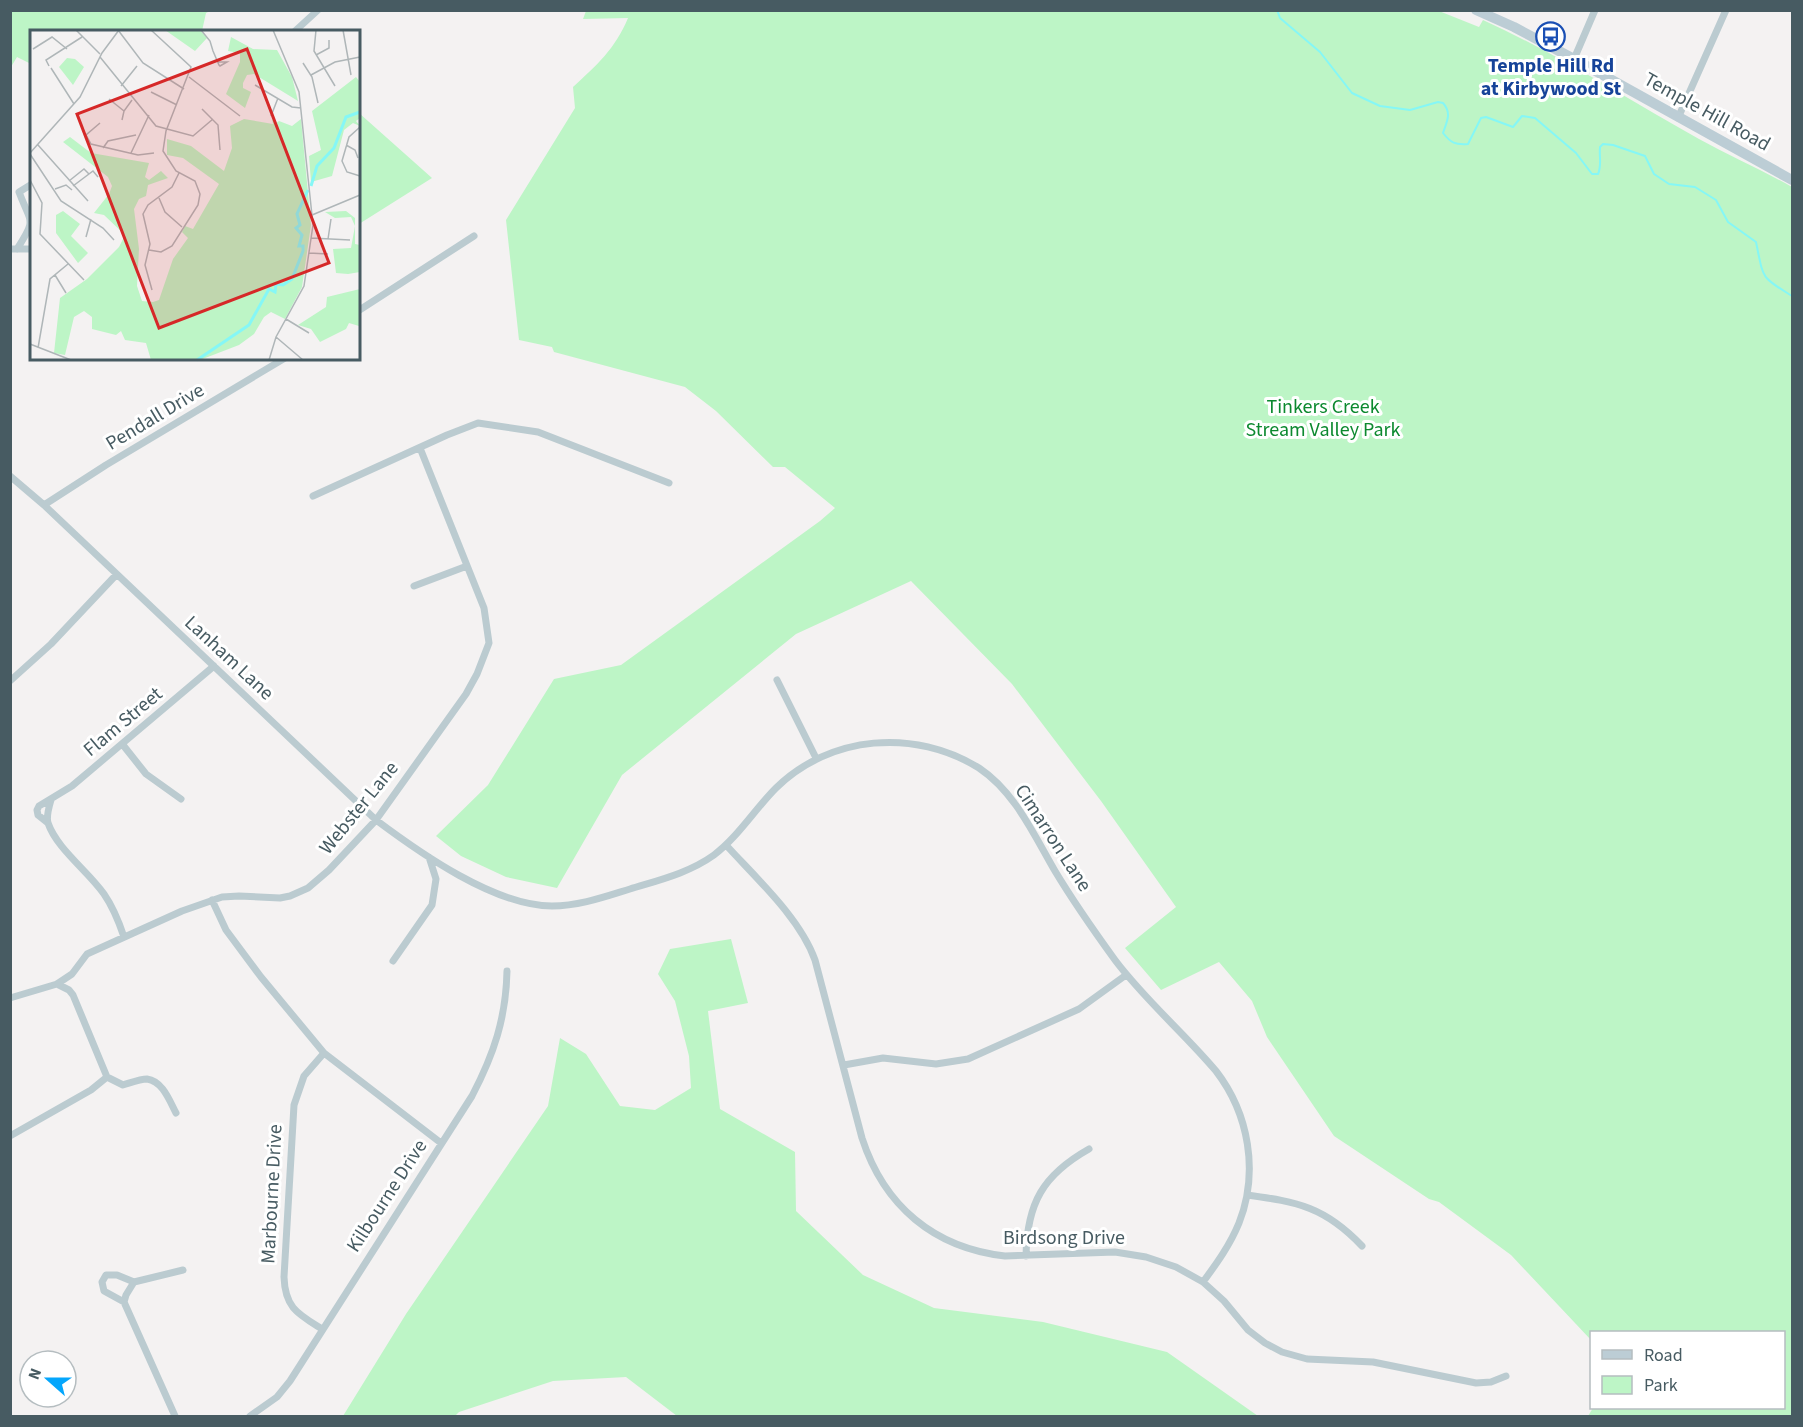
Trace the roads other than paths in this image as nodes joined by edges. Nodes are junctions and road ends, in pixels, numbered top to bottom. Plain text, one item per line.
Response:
1 (318, 10) edge
2 (1476, 10) edge
3 (1595, 10) edge
4 (1726, 10) edge
5 (296, 30) edge
6 (1574, 59) junction
7 (1678, 118) junction
8 (1792, 180) edge
9 (30, 185) edge
10 (30, 217) edge
11 (30, 228) edge
12 (474, 236) dead end
13 (14, 249) edge
14 (30, 249) edge
15 (360, 310) edge
16 (282, 360) edge
17 (420, 448) junction
18 (10, 476) edge
19 (669, 483) dead end
20 (313, 496) dead end
21 (44, 505) junction
22 (467, 566) junction
23 (116, 574) junction
24 (414, 586) dead end
25 (214, 666) junction
26 (777, 680) dead end
27 (10, 681) edge
28 (123, 745) junction
29 (816, 758) junction
30 (181, 799) dead end
31 (51, 800) junction
32 (375, 820) junction
33 (48, 823) junction
34 (726, 845) junction
35 (432, 859) junction
36 (501, 895) joint
37 (212, 900) junction
38 (124, 937) junction
39 (393, 961) dead end
40 (507, 971) dead end
41 (1126, 975) junction
42 (57, 984) junction
43 (10, 998) edge
44 (324, 1053) junction
45 (844, 1065) junction
46 (107, 1077) junction
47 (176, 1113) dead end
48 (10, 1136) edge
49 (441, 1143) junction
50 (1089, 1149) dead end
51 (1247, 1194) junction
52 (1362, 1246) dead end
53 (1026, 1256) junction
54 (183, 1270) dead end
55 (134, 1282) junction
56 (1203, 1282) junction
57 (124, 1302) junction
58 (322, 1329) junction
59 (1506, 1376) dead end
60 (175, 1416) edge
61 (250, 1416) edge

1 - 5 street
2 - 6 main road, Temple Hill Road
3 - 6 street
4 - 7 street
6 - 7 main road, Temple Hill Road
7 - 8 main road, Temple Hill Road
9 - 10 street
11 - 13 street
12 - 15 street
13 - 14 street
16 - 21 street, Pendall Drive
17 - 19 street
17 - 20 street
17 - 22 street, Webster Lane
18 - 21 street, Lanham Lane
21 - 23 street, Lanham Lane
22 - 24 street
22 - 32 street, Webster Lane
23 - 25 street, Lanham Lane
23 - 27 street
25 - 28 street, Flam Street
25 - 32 street, Lanham Lane
26 - 29 street
28 - 30 street
28 - 31 street, Flam Street
29 - 34 street, Cimarron Lane
29 - 41 street, Cimarron Lane
31 - 33 street
31 - 33 street
32 - 35 street, Lanham Lane
32 - 37 street, Webster Lane
33 - 38 street
34 - 36 street, Cimarron Lane
34 - 45 street, Birdsong Drive
35 - 36 street, Lanham Lane
35 - 39 street
37 - 38 street, Webster Lane
37 - 44 street
38 - 42 street, Webster Lane
40 - 49 street, Kilbourne Drive
41 - 45 street
41 - 51 street, Cimarron Lane
42 - 43 street, Webster Lane
42 - 46 street
44 - 49 street
44 - 58 street, Marbourne Drive
45 - 53 street, Birdsong Drive
46 - 47 street
46 - 48 street
49 - 58 street, Kilbourne Drive
50 - 53 street
51 - 52 street
51 - 56 street, Cimarron Lane
53 - 56 street, Birdsong Drive
54 - 55 street
55 - 57 street
55 - 57 street
56 - 59 street, Birdsong Drive
57 - 60 street
58 - 61 street, Kilbourne Drive

